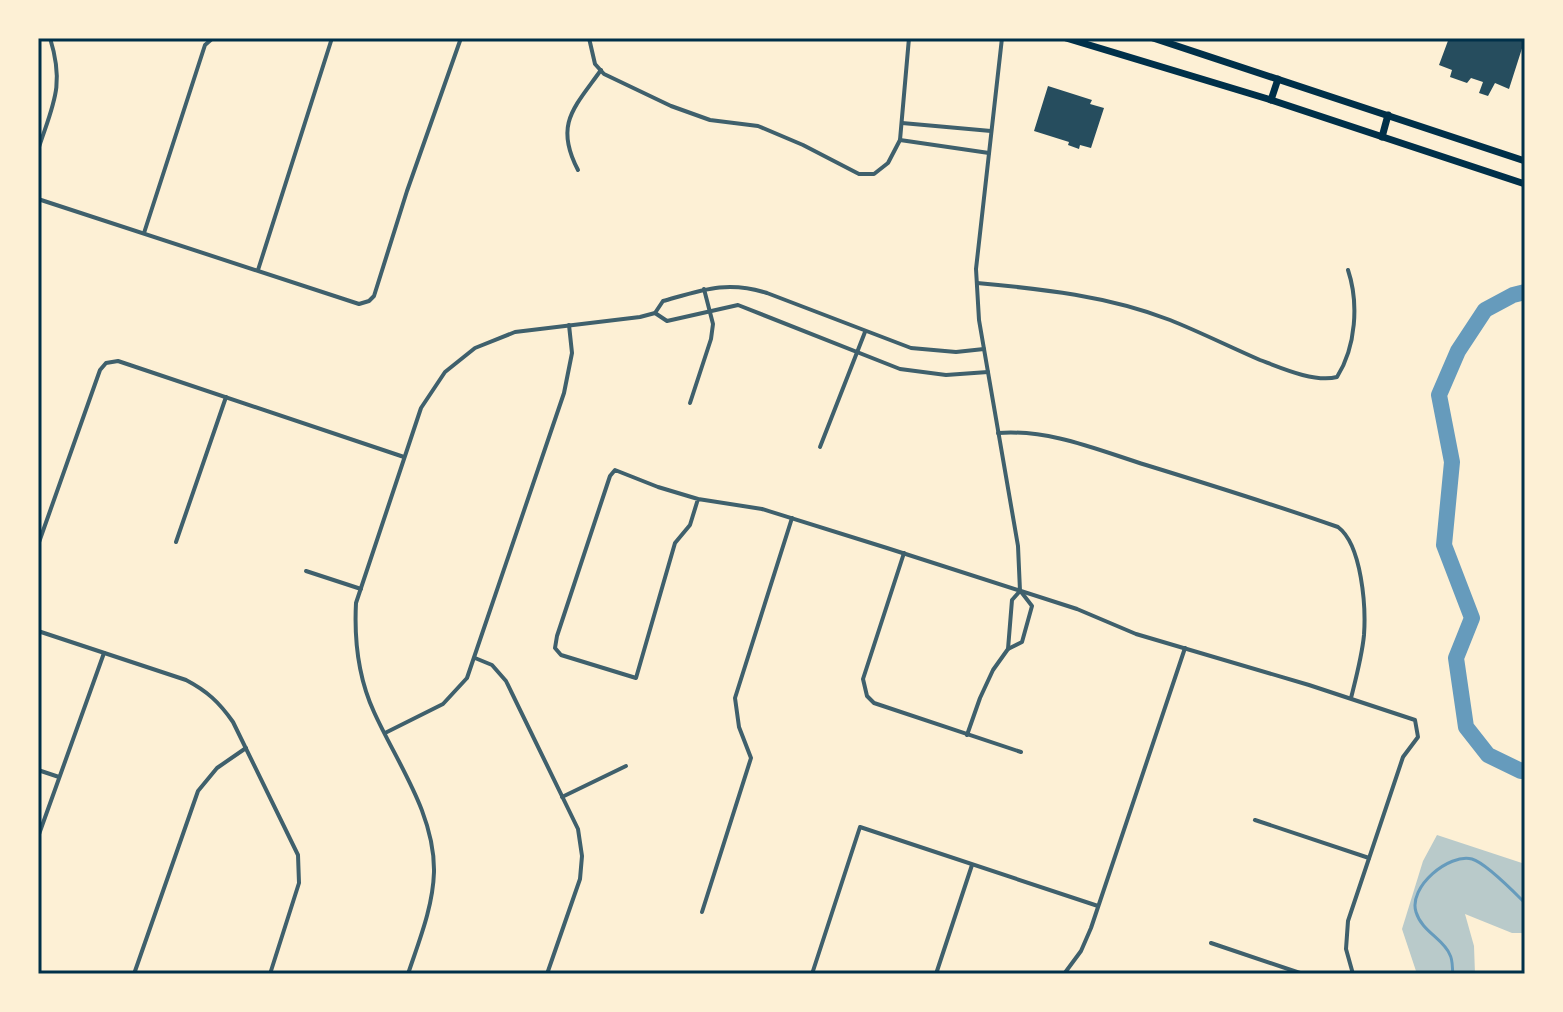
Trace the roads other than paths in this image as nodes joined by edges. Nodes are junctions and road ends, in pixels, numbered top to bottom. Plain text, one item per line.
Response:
1 (50, 38) edge
2 (213, 38) edge
3 (332, 38) edge
4 (461, 38) edge
5 (589, 38) edge
6 (909, 38) edge
7 (1002, 38) edge
8 (1066, 38) edge
9 (1153, 38) edge
10 (601, 70) junction
11 (1278, 79) junction
12 (1271, 100) junction
13 (1388, 115) junction
14 (902, 123) junction
15 (991, 131) junction
16 (1382, 137) junction
17 (900, 140) junction
18 (38, 150) edge
19 (989, 153) junction
20 (1525, 161) edge
21 (578, 170) dead end
22 (1525, 184) edge
23 (38, 199) edge
24 (144, 233) junction
25 (258, 270) junction
26 (1348, 270) dead end
27 (977, 283) junction
28 (704, 289) junction
29 (710, 310) junction
30 (655, 313) junction
31 (569, 325) junction
32 (865, 332) junction
33 (984, 349) junction
34 (857, 352) junction
35 (988, 372) junction
36 (226, 397) junction
37 (690, 403) dead end
38 (998, 433) junction
39 (820, 447) dead end
40 (404, 457) junction
41 (698, 499) junction
42 (792, 518) junction
43 (176, 542) dead end
44 (38, 545) edge
45 (904, 553) junction
46 (306, 571) dead end
47 (361, 589) junction
48 (1020, 591) junction
49 (38, 631) edge
50 (1185, 648) junction
51 (1008, 649) junction
52 (104, 653) junction
53 (475, 658) junction
54 (1351, 699) junction
55 (385, 733) junction
56 (967, 736) junction
57 (246, 748) junction
58 (1021, 752) dead end
59 (626, 766) dead end
60 (38, 770) edge
61 (59, 777) junction
62 (562, 797) junction
63 (1255, 820) dead end
64 (38, 837) edge
65 (1369, 858) junction
66 (972, 865) junction
67 (1098, 906) junction
68 (702, 912) dead end
69 (1211, 943) dead end
70 (134, 974) edge
71 (270, 974) edge
72 (408, 974) edge
73 (547, 974) edge
74 (812, 974) edge
75 (936, 974) edge
76 (1064, 974) edge
77 (1303, 974) edge
78 (1353, 974) edge

1 - 18 street
2 - 24 street
3 - 25 street
4 - 25 street
5 - 10 street
6 - 14 street
7 - 15 street
8 - 12 main road
9 - 11 main road
10 - 17 street
10 - 21 street
11 - 12 main road
11 - 13 main road
12 - 16 main road
13 - 16 main road
13 - 20 main road
14 - 15 street
14 - 17 street
15 - 19 street
16 - 22 main road
17 - 19 street
19 - 27 street
23 - 24 street
24 - 25 street
26 - 27 street
27 - 33 street
28 - 29 street
28 - 30 street
28 - 32 street
29 - 30 street
29 - 34 street
29 - 37 street
30 - 31 street
31 - 40 street
31 - 53 street
32 - 33 street
32 - 34 street
33 - 35 street
34 - 35 street
34 - 39 street
35 - 38 street
36 - 40 street
36 - 43 street
36 - 44 street
38 - 48 street
38 - 54 street
40 - 47 street
41 - 41 street
41 - 42 street
42 - 45 street
42 - 68 street
45 - 48 street
45 - 56 street
46 - 47 street
47 - 55 street
48 - 50 street
48 - 51 street
48 - 51 street
49 - 52 street
50 - 54 street
50 - 67 street
51 - 56 street
52 - 57 street
52 - 61 street
53 - 55 street
53 - 62 street
54 - 65 street
55 - 72 street
56 - 58 street
57 - 70 street
57 - 71 street
59 - 62 street
60 - 61 street
61 - 64 street
62 - 73 street
63 - 65 street
65 - 78 street
66 - 67 street
66 - 74 street
66 - 75 street
67 - 76 street
69 - 77 street

